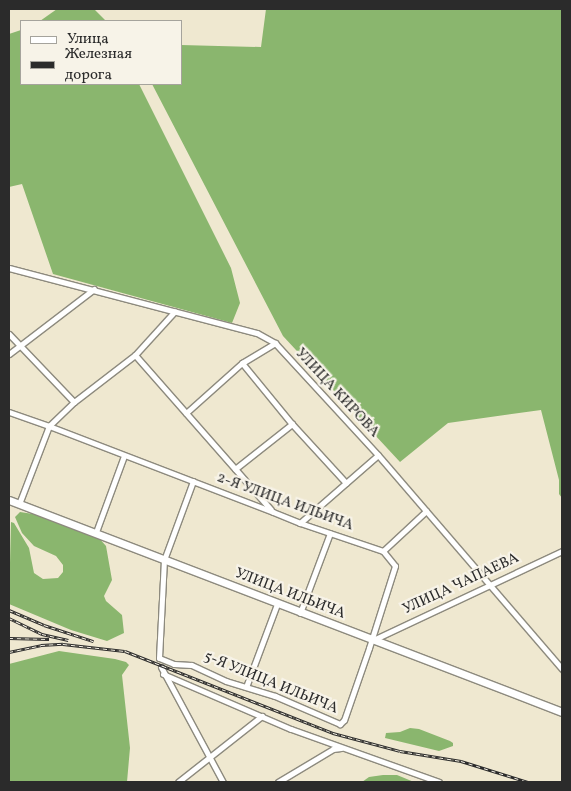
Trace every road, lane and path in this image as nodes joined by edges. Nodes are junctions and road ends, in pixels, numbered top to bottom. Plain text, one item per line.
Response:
1 (9, 268) edge
2 (94, 289) junction
3 (175, 310) junction
4 (9, 334) edge
5 (275, 343) junction
6 (18, 346) junction
7 (9, 354) edge
8 (135, 355) junction
9 (242, 364) junction
10 (74, 402) junction
11 (9, 412) edge
12 (186, 413) junction
13 (292, 424) junction
14 (49, 426) junction
15 (378, 455) junction
16 (124, 456) junction
17 (235, 469) junction
18 (193, 482) junction
19 (346, 483) junction
20 (9, 500) edge
21 (19, 504) junction
22 (426, 511) junction
23 (273, 512) junction
24 (300, 523) junction
25 (96, 532) junction
26 (330, 533) junction
27 (562, 551) edge
28 (383, 552) junction
29 (164, 560) junction
30 (488, 585) junction
31 (277, 604) junction
32 (300, 613) junction
33 (372, 641) junction
34 (161, 667) dead end
35 (562, 669) edge
36 (164, 674) junction
37 (246, 687) junction
38 (562, 712) edge
39 (262, 716) junction
40 (341, 748) junction
41 (209, 758) junction
42 (178, 782) edge
43 (223, 782) edge
44 (278, 782) edge
45 (439, 782) edge

1 - 2 street, УЛИЦА КИРОВА
2 - 3 street, УЛИЦА КИРОВА
2 - 6 street
3 - 5 street, УЛИЦА КИРОВА
3 - 8 street
4 - 6 street
5 - 9 street
5 - 15 street, УЛИЦА КИРОВА
6 - 7 street
6 - 10 street
8 - 10 street
8 - 12 street
9 - 12 street
9 - 13 street
10 - 14 street
11 - 14 street, 2-Я УЛИЦА ИЛЬИЧА
12 - 17 street
13 - 17 street
13 - 19 street
14 - 16 street, 2-Я УЛИЦА ИЛЬИЧА
14 - 21 street
15 - 19 street
15 - 22 street, УЛИЦА КИРОВА
16 - 18 street, 2-Я УЛИЦА ИЛЬИЧА
16 - 25 street
17 - 23 street
18 - 23 street, 2-Я УЛИЦА ИЛЬИЧА
18 - 29 street
19 - 24 street
20 - 21 main road, УЛИЦА ИЛЬИЧА
21 - 25 main road, УЛИЦА ИЛЬИЧА
22 - 28 street
22 - 30 street, УЛИЦА КИРОВА
23 - 24 street, 2-Я УЛИЦА ИЛЬИЧА
24 - 26 street, 2-Я УЛИЦА ИЛЬИЧА
25 - 29 main road, УЛИЦА ИЛЬИЧА
26 - 28 street, 2-Я УЛИЦА ИЛЬИЧА
26 - 32 street
27 - 30 street, УЛИЦА ЧАПАЕВА
28 - 33 street
29 - 31 main road, УЛИЦА ИЛЬИЧА
29 - 37 street, 5-Я УЛИЦА ИЛЬИЧА
30 - 33 street, УЛИЦА ЧАПАЕВА
30 - 35 street, УЛИЦА КИРОВА
31 - 32 main road, УЛИЦА ИЛЬИЧА
31 - 37 street
32 - 33 main road, УЛИЦА ИЛЬИЧА
33 - 37 street, 5-Я УЛИЦА ИЛЬИЧА
33 - 38 main road, УЛИЦА ИЛЬИЧА
34 - 36 street
36 - 39 street
36 - 41 street
39 - 40 street
39 - 41 street
40 - 44 street
40 - 45 street
41 - 42 street
41 - 43 street

